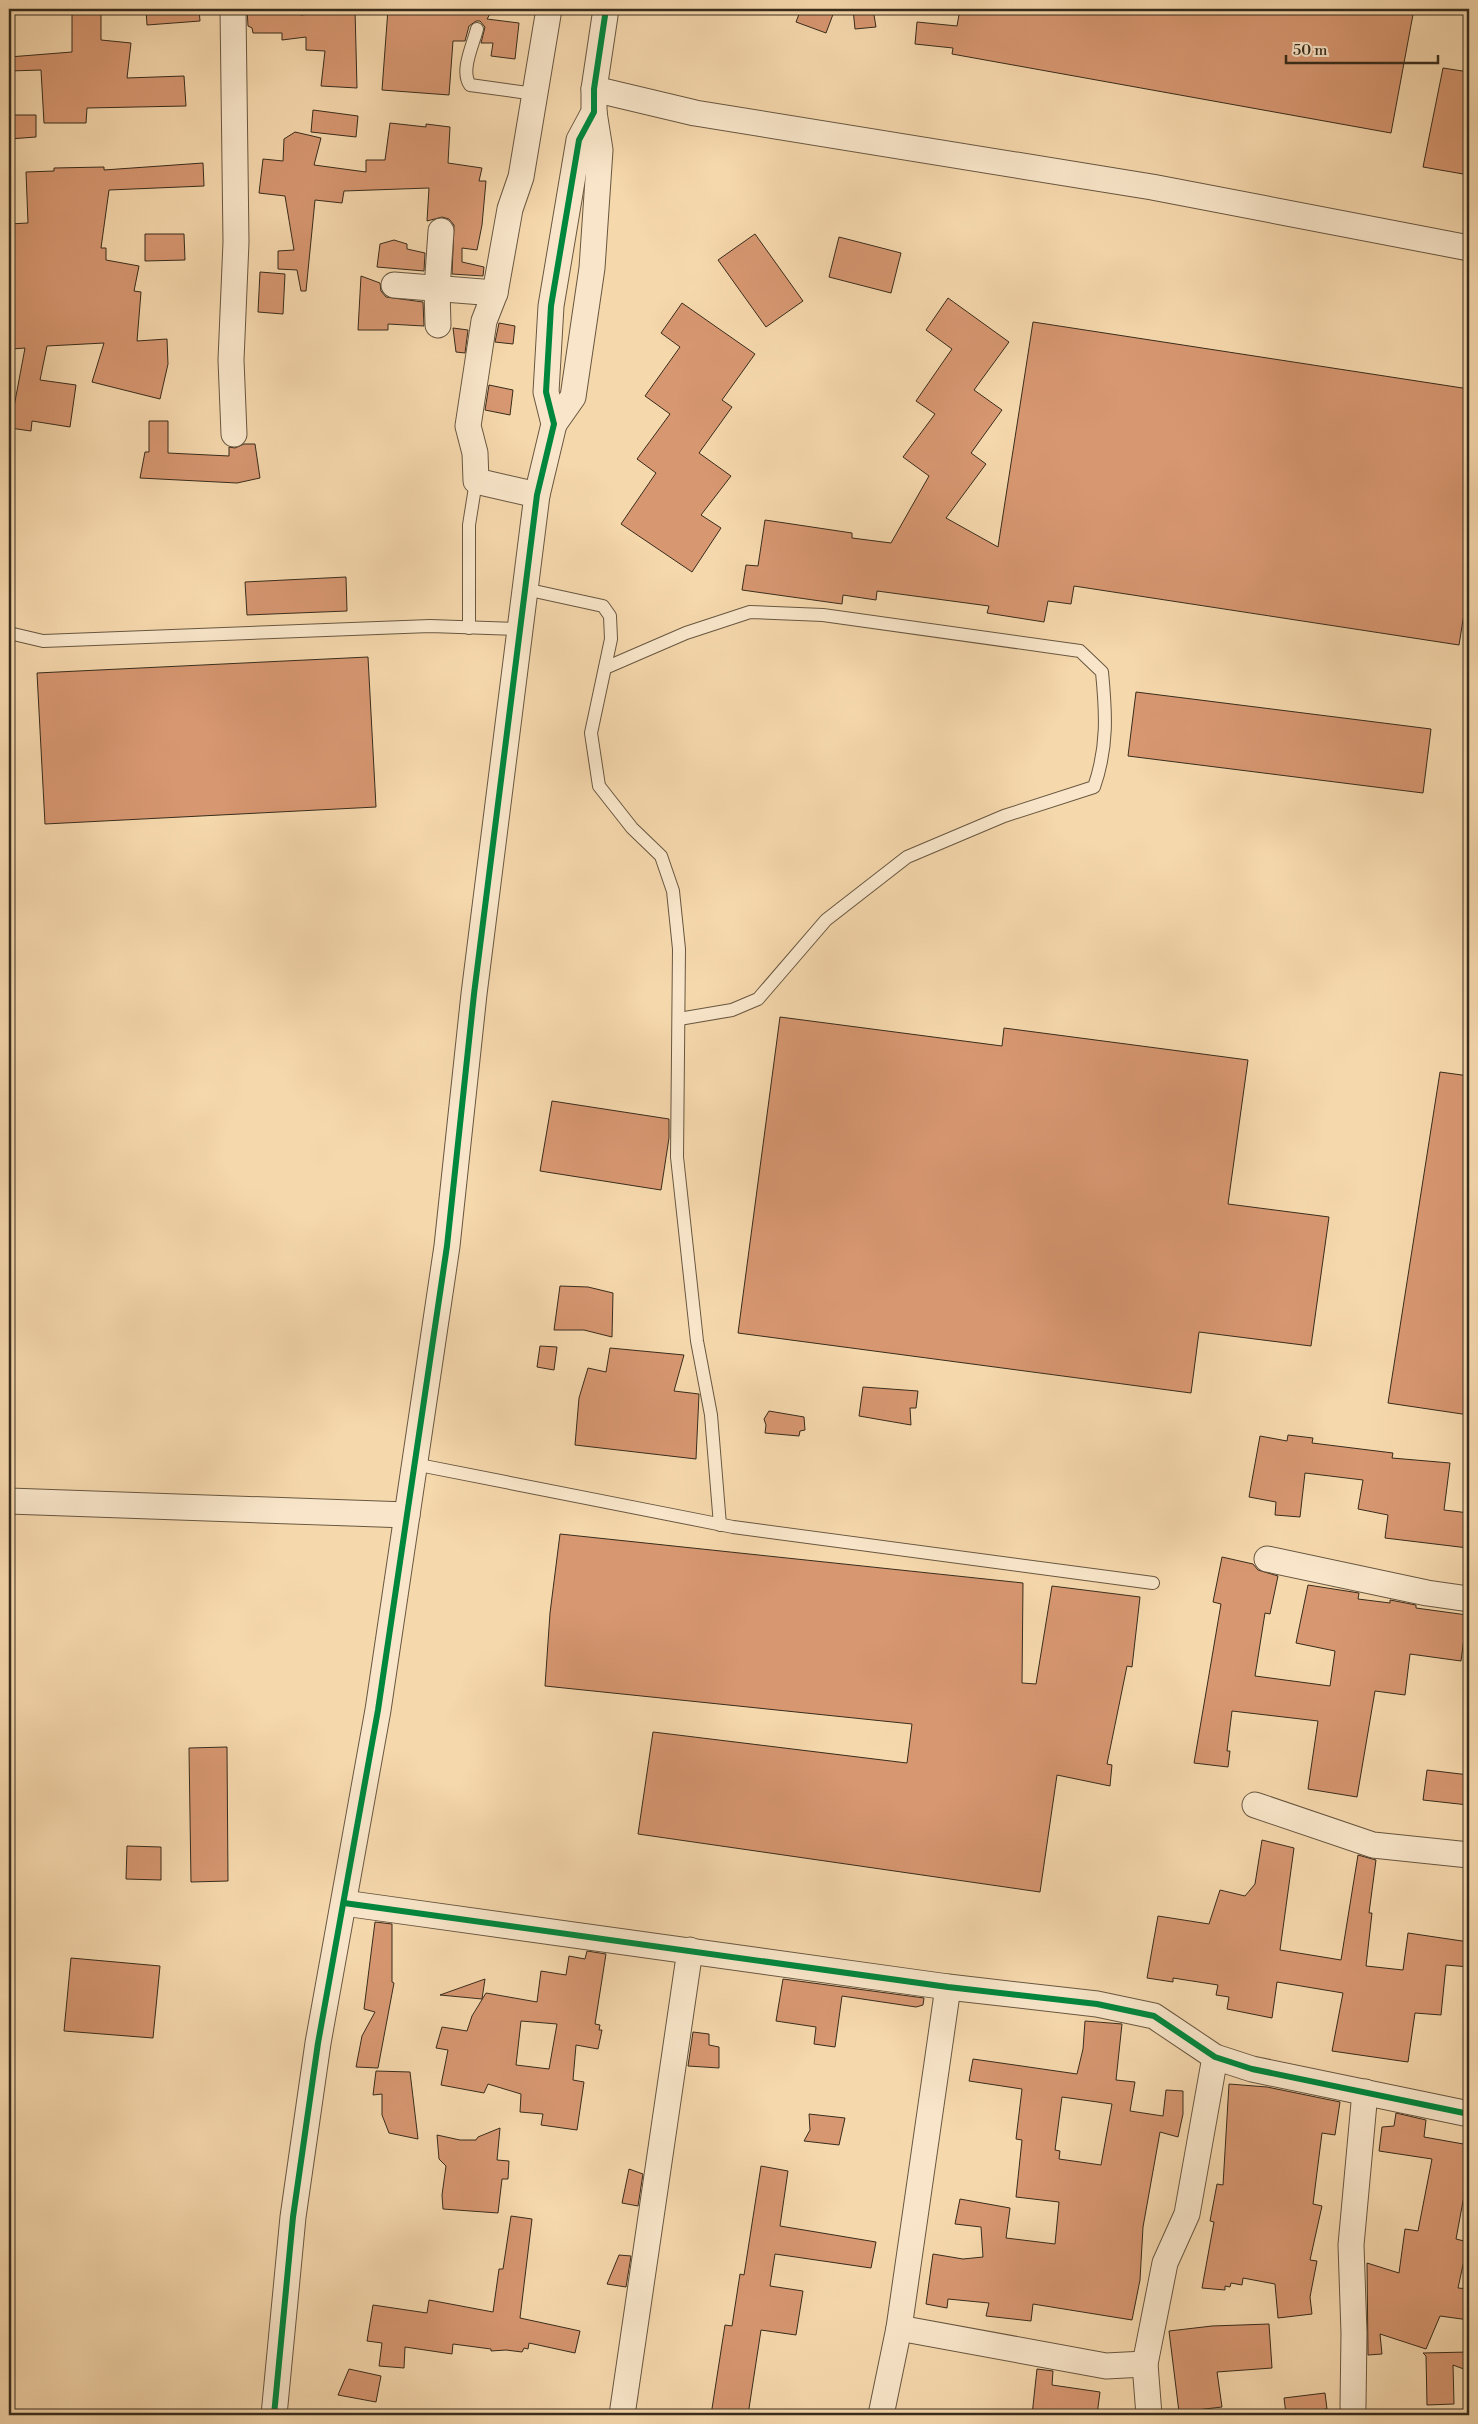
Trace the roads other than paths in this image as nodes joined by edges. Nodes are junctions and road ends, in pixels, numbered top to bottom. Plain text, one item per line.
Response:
1 (233, 9) edge
2 (549, 9) edge
3 (606, 9) edge
4 (477, 29) dead end
5 (535, 94) junction
6 (594, 101) junction
7 (441, 231) dead end
8 (1469, 248) edge
9 (394, 285) dead end
10 (437, 289) junction
11 (495, 293) junction
12 (438, 325) dead end
13 (554, 424) junction
14 (234, 434) dead end
15 (476, 481) junction
16 (537, 495) junction
17 (525, 589) junction
18 (469, 628) junction
19 (520, 629) junction
20 (9, 633) edge
21 (606, 668) junction
22 (679, 1019) junction
23 (414, 1464) junction
24 (9, 1501) edge
25 (407, 1514) junction
26 (720, 1525) junction
27 (1267, 1559) dead end
28 (1153, 1584) dead end
29 (1469, 1599) edge
30 (1255, 1805) dead end
31 (1469, 1856) edge
32 (344, 1902) junction
33 (690, 1950) junction
34 (948, 1987) junction
35 (1215, 2057) junction
36 (1364, 2092) junction
37 (1469, 2114) edge
38 (898, 2328) junction
39 (1145, 2364) junction
40 (1353, 2406) dead end
41 (274, 2415) edge
42 (622, 2415) edge
43 (881, 2415) edge
44 (1150, 2415) edge

1 - 14 street
2 - 5 street
3 - 6 street
4 - 5 lane
5 - 11 street
6 - 8 street
6 - 13 street
6 - 13 street
7 - 10 street
9 - 10 street
10 - 11 street
10 - 12 street
11 - 15 street
13 - 16 street
15 - 16 street
15 - 18 lane
16 - 17 street
17 - 19 street
17 - 21 lane
18 - 19 lane
18 - 20 lane
19 - 23 street
21 - 22 lane
21 - 22 lane
22 - 26 lane
23 - 25 street
23 - 26 lane
24 - 25 street
25 - 32 street
26 - 28 lane
27 - 29 street
30 - 31 street
32 - 33 street
32 - 41 street
33 - 34 street
33 - 42 street
34 - 35 street
34 - 38 street
35 - 36 street
35 - 39 street
36 - 37 street
36 - 40 street
38 - 39 street
38 - 43 street
39 - 44 street

